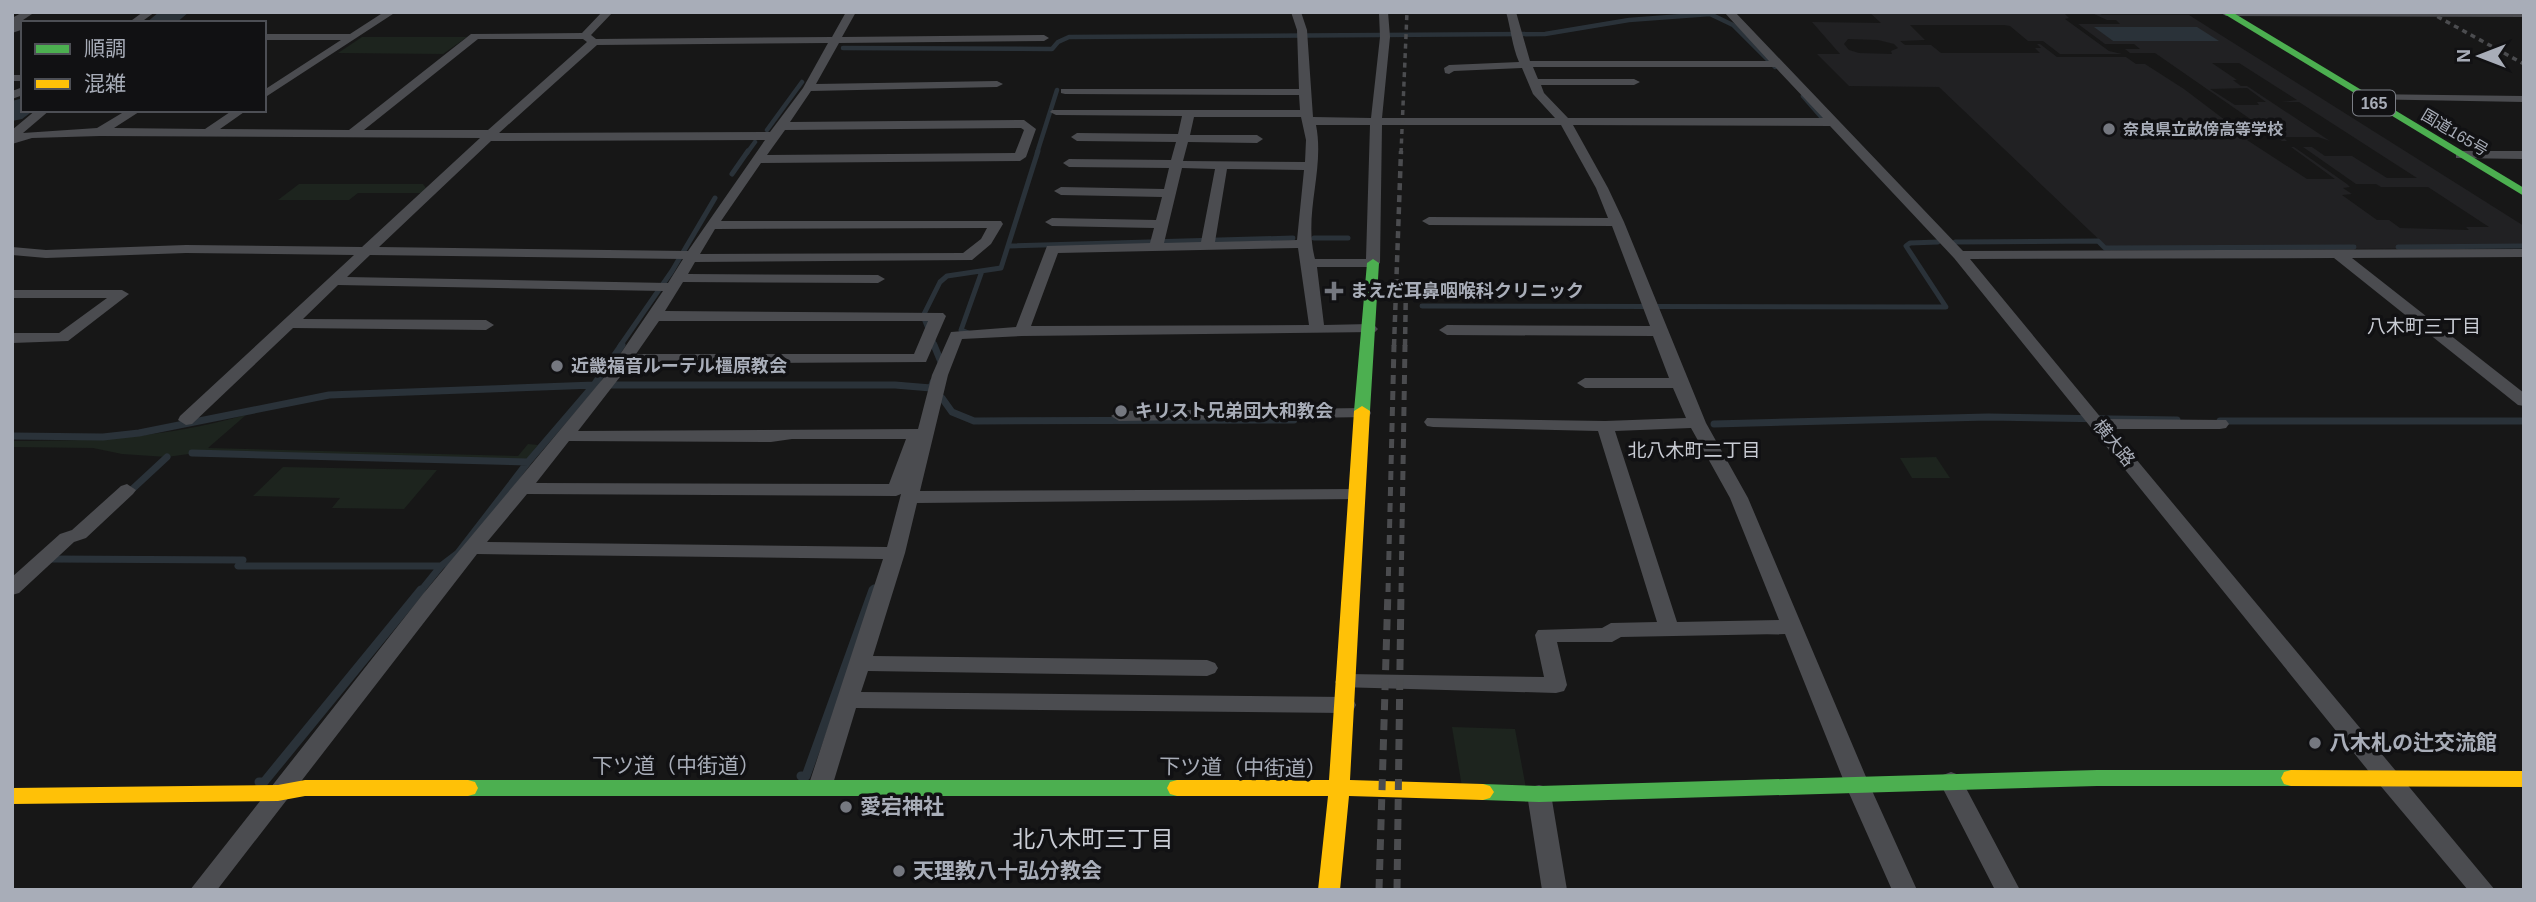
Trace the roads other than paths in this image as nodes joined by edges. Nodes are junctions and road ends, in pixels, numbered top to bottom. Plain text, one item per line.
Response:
1 (30, 12) edge
2 (391, 12) edge
3 (608, 12) edge
4 (851, 12) edge
5 (1296, 12) edge
6 (1384, 12) edge
7 (1511, 12) edge
8 (1729, 12) edge
9 (2226, 13) edge
10 (2524, 14) edge
11 (12, 30) edge
12 (266, 37) edge
13 (352, 37) junction
14 (1044, 38) dead end
15 (590, 39) junction
16 (835, 39) junction
17 (1524, 64) junction
18 (1778, 64) junction
19 (1449, 71) dead end
20 (1534, 82) junction
21 (1634, 82) dead end
22 (997, 84) dead end
23 (808, 88) junction
24 (1065, 91) dead end
25 (1305, 92) junction
26 (266, 94) edge
27 (2364, 97) junction
28 (2524, 99) edge
29 (41, 112) edge
30 (133, 112) edge
31 (238, 112) edge
32 (1056, 112) dead end
33 (1189, 113) junction
34 (1308, 118) junction
35 (1376, 122) junction
36 (1565, 122) junction
37 (1835, 122) junction
38 (776, 131) junction
39 (100, 132) junction
40 (208, 132) junction
41 (351, 134) junction
42 (491, 135) junction
43 (1077, 138) dead end
44 (1183, 138) junction
45 (12, 139) edge
46 (1257, 139) dead end
47 (2460, 155) junction
48 (2524, 155) edge
49 (757, 159) junction
50 (1069, 163) dead end
51 (1177, 164) junction
52 (1222, 164) junction
53 (1311, 166) junction
54 (2516, 185) edge
55 (1061, 191) dead end
56 (1170, 192) junction
57 (2524, 193) edge
58 (1429, 221) dead end
59 (1052, 222) dead end
60 (1617, 222) junction
61 (1161, 224) junction
62 (711, 225) junction
63 (1305, 244) junction
64 (1207, 245) junction
65 (1156, 246) junction
66 (12, 251) edge
67 (368, 252) junction
68 (2524, 253) edge
69 (2338, 254) junction
70 (1959, 255) junction
71 (692, 257) junction
72 (1309, 263) junction
73 (1373, 263) junction
74 (878, 279) dead end
75 (337, 281) junction
76 (676, 282) junction
77 (12, 294) edge
78 (655, 316) junction
79 (291, 323) junction
80 (486, 325) dead end
81 (1317, 328) junction
82 (1370, 329) junction
83 (1447, 330) dead end
84 (1022, 331) junction
85 (1660, 331) junction
86 (12, 338) edge
87 (625, 359) junction
88 (1585, 383) dead end
89 (1679, 383) junction
90 (2524, 401) edge
91 (1363, 413) junction
92 (1119, 416) dead end
93 (2093, 417) junction
94 (186, 421) dead end
95 (1433, 422) dead end
96 (1697, 423) junction
97 (2220, 424) dead end
98 (1605, 426) junction
99 (564, 436) junction
100 (520, 488) junction
101 (127, 490) dead end
102 (1356, 495) junction
103 (911, 497) junction
104 (472, 548) junction
105 (895, 554) junction
106 (12, 588) edge
107 (1790, 627) junction
108 (1669, 629) junction
109 (860, 663) junction
110 (1207, 668) dead end
111 (1346, 682) junction
112 (849, 700) junction
113 (1345, 705) junction
114 (2387, 778) junction
115 (2524, 779) edge
116 (1951, 781) junction
117 (1857, 784) junction
118 (820, 787) junction
119 (1339, 790) junction
120 (278, 793) junction
121 (1539, 794) junction
122 (12, 796) edge
123 (202, 890) edge
124 (1329, 890) edge
125 (1555, 890) edge
126 (1905, 890) edge
127 (2008, 890) edge
128 (2483, 890) edge

1 - 11 street
2 - 13 street
3 - 15 street
4 - 16 street
5 - 25 street
6 - 35 street
7 - 17 street
8 - 18 street, 横大路
9 - 10 street
9 - 27 main road, 国道165号 / 165
12 - 13 street
13 - 26 street
14 - 16 street
15 - 16 street
15 - 41 street
15 - 42 street
16 - 23 street
17 - 18 street
17 - 19 street
17 - 20 street
18 - 37 street, 横大路
20 - 21 street
20 - 36 street
22 - 23 street
23 - 38 street
24 - 25 street
25 - 34 street
27 - 28 street
27 - 47 main road, 国道165号 / 165
29 - 45 street
30 - 39 street
31 - 40 street
32 - 33 street
33 - 34 street
33 - 44 street
34 - 35 street
34 - 53 street
35 - 36 street
35 - 73 street
36 - 37 street
36 - 60 street
37 - 70 street, 横大路
38 - 42 street
38 - 49 street
38 - 49 street
39 - 40 street
39 - 45 street
40 - 41 street
41 - 42 street
42 - 67 street
43 - 44 street
44 - 46 street
44 - 51 street
47 - 48 street
47 - 54 main road, 国道165号 / 165
49 - 62 street
50 - 51 street
51 - 52 street
51 - 56 street
52 - 53 street
52 - 64 street
53 - 63 street
54 - 57 main road, 国道165号 / 165
55 - 56 street
56 - 61 street
58 - 60 street
59 - 61 street
60 - 85 street
61 - 65 street
62 - 71 street
62 - 71 street
63 - 64 street
63 - 72 street
64 - 65 street
65 - 84 street
66 - 67 street
67 - 71 street
67 - 75 street
68 - 69 street
69 - 70 street
69 - 90 street
70 - 93 street, 横大路
71 - 76 street
72 - 73 street
72 - 81 street
73 - 82 main road
74 - 76 street
75 - 76 street
75 - 79 street
76 - 78 street
77 - 86 street
78 - 87 street
78 - 87 street
79 - 80 street
79 - 94 street
81 - 82 street
81 - 84 street
82 - 91 main road
83 - 85 street
84 - 103 street
85 - 89 street
87 - 99 street
88 - 89 street
89 - 96 street
91 - 92 street
91 - 102 main road
93 - 97 street
93 - 114 street, 横大路
95 - 98 street
96 - 98 street
96 - 107 street
98 - 108 street
99 - 100 street
99 - 100 street
100 - 104 street
101 - 106 street
102 - 103 street
102 - 111 main road
103 - 105 street
104 - 105 street
104 - 120 street
105 - 109 street
107 - 108 street
107 - 117 street
108 - 111 street
109 - 110 street
109 - 112 street
111 - 113 main road
112 - 113 street
112 - 118 street
113 - 119 main road
114 - 115 main road, 下ツ道（中街道）
114 - 116 main road, 下ツ道（中街道）
114 - 128 street, 横大路
116 - 117 main road, 下ツ道（中街道）
116 - 127 street
117 - 121 main road, 下ツ道（中街道）
117 - 126 street
118 - 119 main road, 下ツ道（中街道）
118 - 120 main road, 下ツ道（中街道）
119 - 121 main road, 下ツ道（中街道）
119 - 124 main road
120 - 122 main road, 下ツ道（中街道）
120 - 123 street
121 - 125 street

